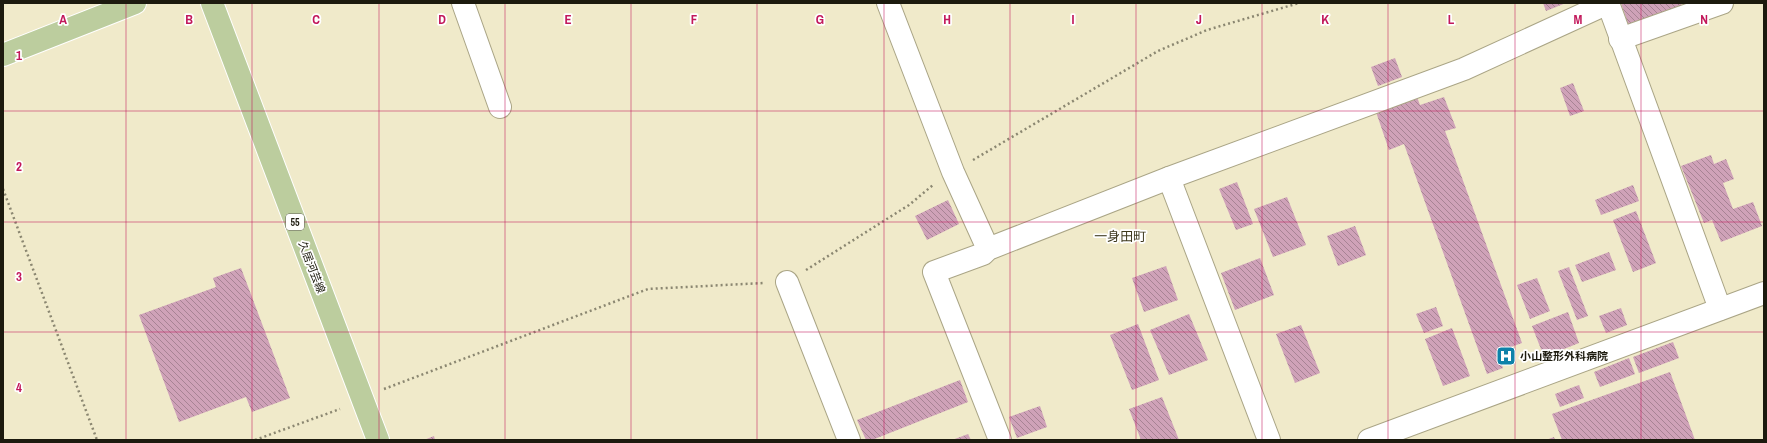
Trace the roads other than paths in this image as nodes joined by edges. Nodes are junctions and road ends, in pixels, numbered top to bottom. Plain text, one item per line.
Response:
1 (135, 3) edge
2 (212, 3) edge
3 (463, 3) edge
4 (888, 3) edge
5 (1608, 3) edge
6 (1722, 3) edge
7 (1620, 39) junction
8 (3, 55) edge
9 (500, 107) dead end
10 (1169, 178) junction
11 (988, 248) junction
12 (787, 282) road end
13 (1764, 293) edge
14 (1720, 309) junction
15 (378, 440) edge
16 (849, 440) edge
17 (1000, 440) edge
18 (1269, 440) edge
19 (1369, 440) edge

1 - 8 main road
2 - 15 main road, 久居河芸線 / 55
3 - 9 street
4 - 11 street
5 - 7 street
5 - 10 street
6 - 7 street
7 - 14 street
10 - 11 street
10 - 18 street
11 - 17 street
12 - 16 street
13 - 14 street
14 - 19 street

